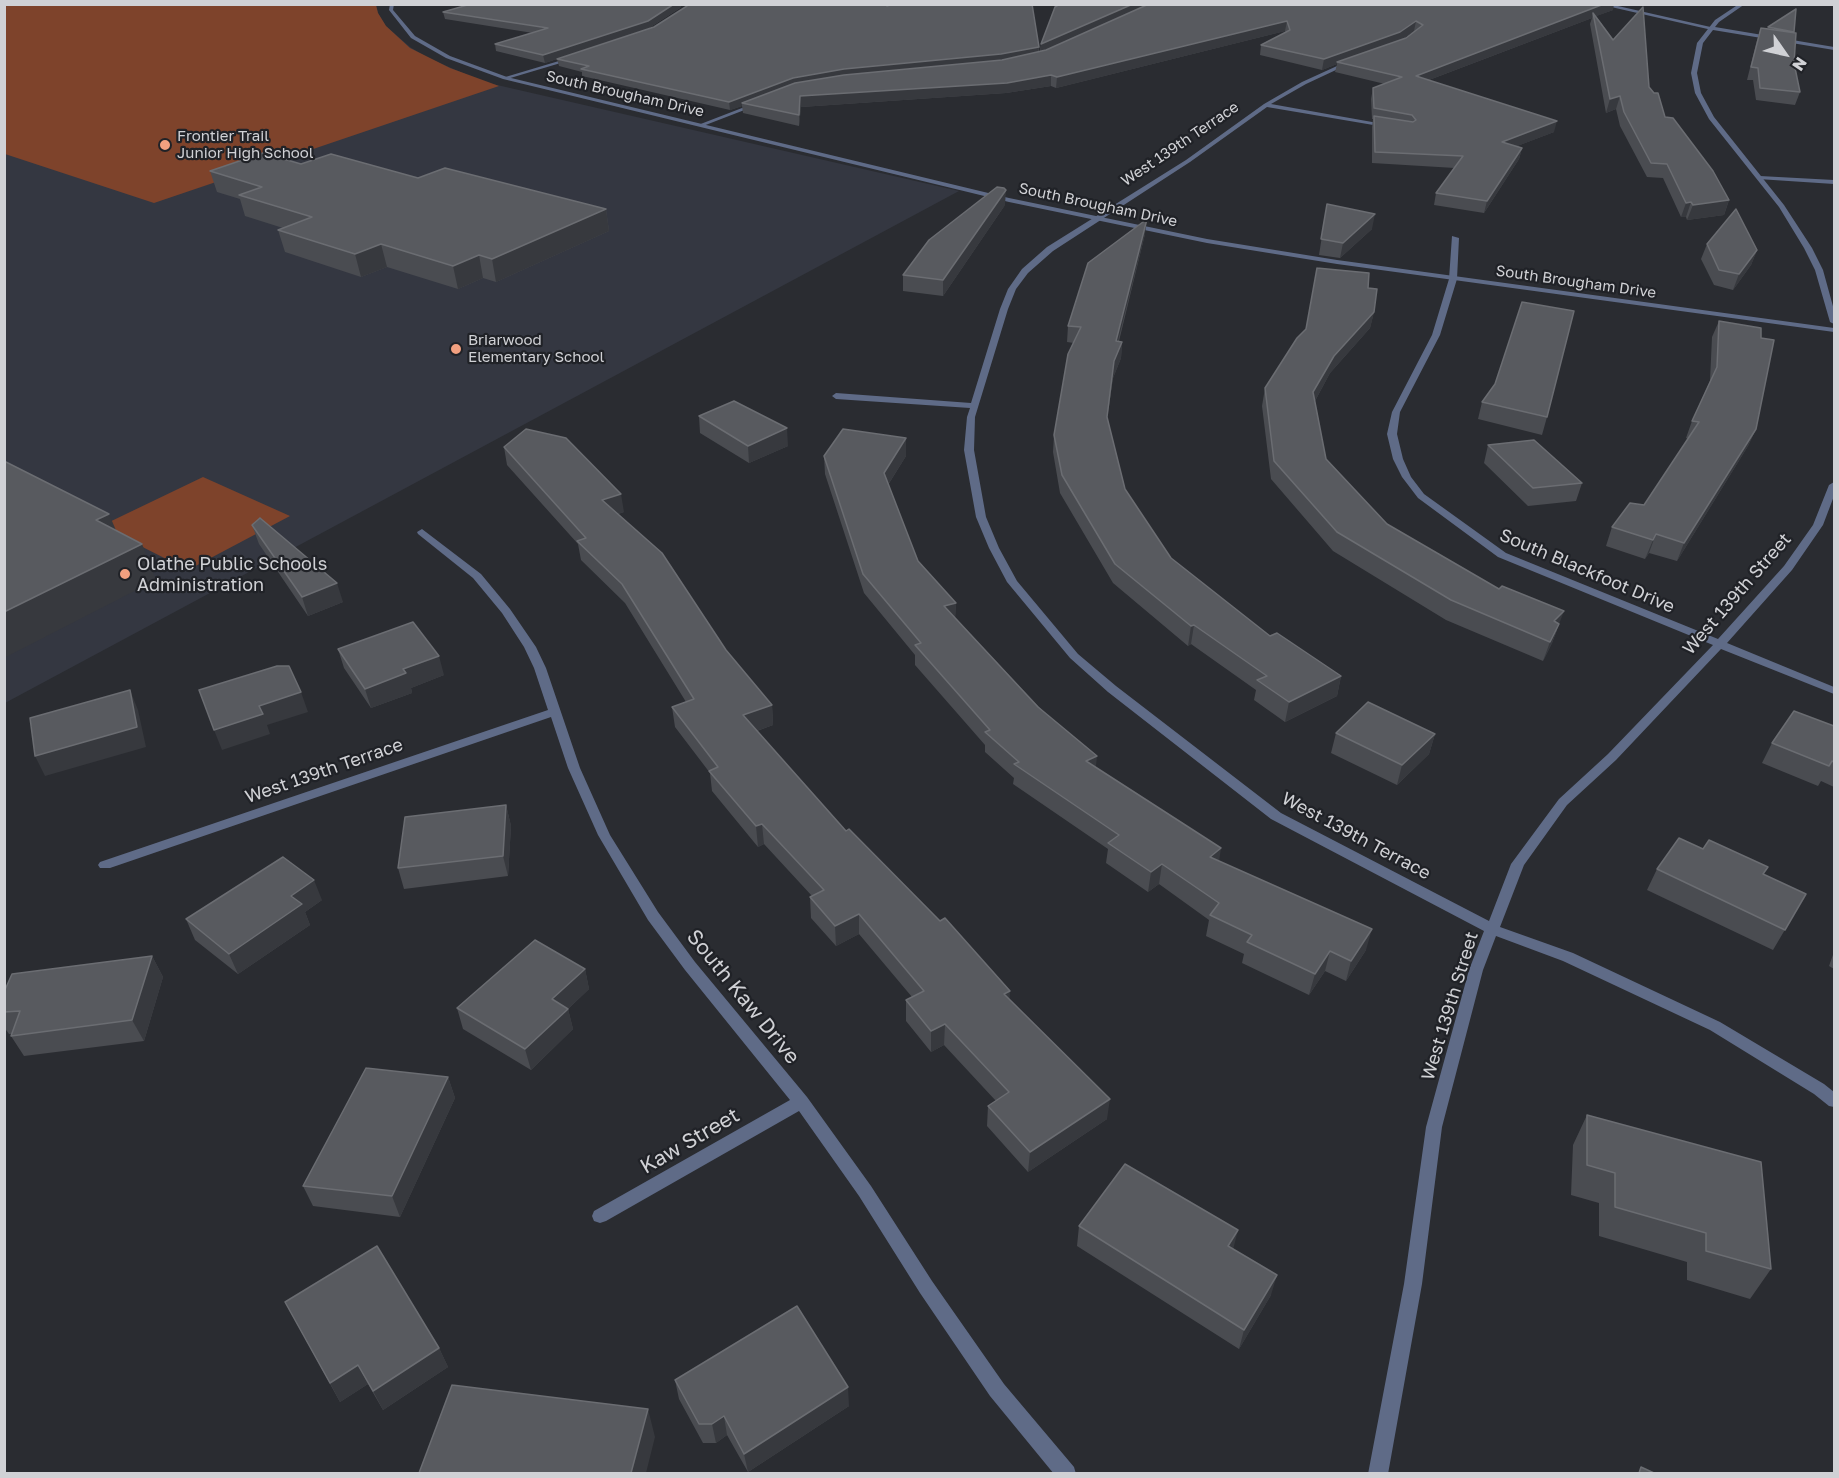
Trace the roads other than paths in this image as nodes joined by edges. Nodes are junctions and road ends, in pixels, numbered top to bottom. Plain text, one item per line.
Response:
1 (392, 4) edge
2 (1600, 4) edge
3 (1743, 4) edge
4 (1712, 28) junction
5 (1834, 48) edge
6 (580, 56) edge
7 (1365, 58) edge
8 (505, 78) junction
9 (761, 102) edge
10 (1266, 105) junction
11 (701, 126) junction
12 (1398, 128) edge
13 (1760, 178) junction
14 (1834, 182) edge
15 (1097, 219) junction
16 (1455, 238) dead end
17 (1453, 279) junction
18 (1834, 322) edge
19 (1834, 330) edge
20 (836, 396) dead end
21 (974, 406) junction
22 (1834, 485) edge
23 (422, 532) dead end
24 (1719, 645) junction
25 (1834, 691) edge
26 (555, 712) junction
27 (105, 865) dead end
28 (1492, 929) junction
29 (1834, 1101) edge
30 (801, 1102) junction
31 (600, 1216) dead end
32 (1067, 1473) edge
33 (1378, 1473) edge

1 - 8 street, South Brougham Drive
2 - 4 street
3 - 4 street
4 - 5 street
4 - 13 street
6 - 8 street
7 - 10 street, West 139th Terrace
8 - 11 street, South Brougham Drive
9 - 11 street
10 - 12 street, West 139th Terrace
10 - 15 street, West 139th Terrace
11 - 15 street, South Brougham Drive
13 - 14 street
13 - 18 street
15 - 17 street, South Brougham Drive
15 - 21 street, West 139th Terrace
16 - 17 street, South Blackfoot Drive
17 - 19 street, South Brougham Drive
17 - 24 street, South Blackfoot Drive
20 - 21 street
21 - 28 street, West 139th Terrace
22 - 24 street, West 139th Street
23 - 26 street, South Kaw Drive
24 - 25 street, South Blackfoot Drive
24 - 28 street, West 139th Street
26 - 27 street, West 139th Terrace
26 - 30 street, South Kaw Drive
28 - 29 street, West 139th Terrace
28 - 33 street, West 139th Street
30 - 31 street, Kaw Street
30 - 32 street, South Kaw Drive

